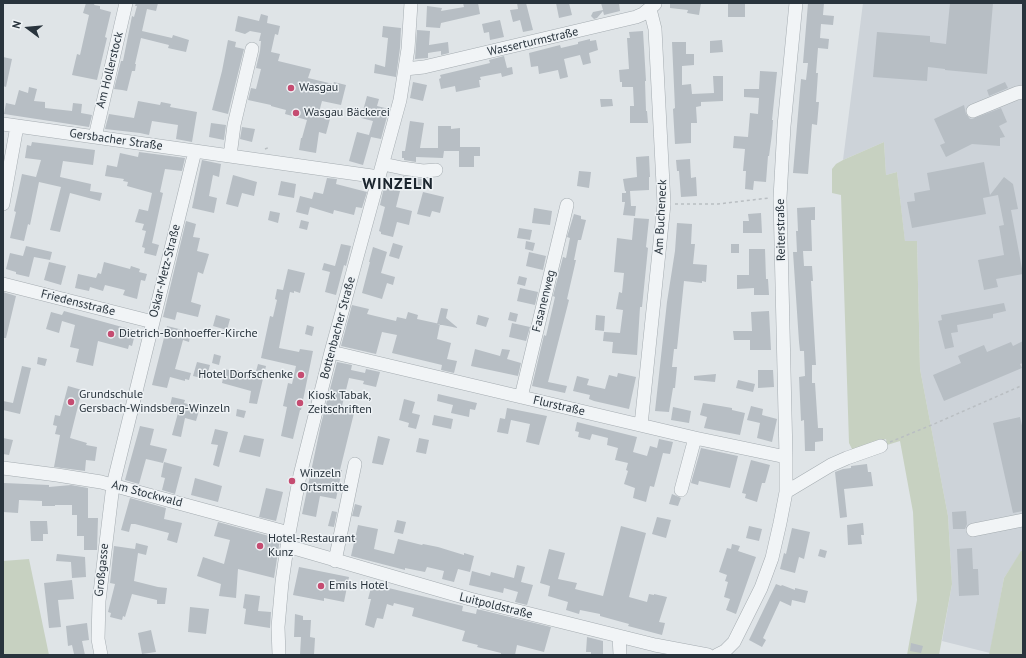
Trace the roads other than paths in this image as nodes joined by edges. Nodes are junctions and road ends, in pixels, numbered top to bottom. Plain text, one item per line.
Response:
1 (126, 3) edge
2 (411, 3) edge
3 (796, 3) edge
4 (653, 6) edge
5 (252, 49) dead end
6 (405, 69) junction
7 (1023, 92) edge
8 (973, 111) dead end
9 (3, 124) edge
10 (17, 126) junction
11 (95, 137) junction
12 (195, 151) junction
13 (230, 156) junction
14 (381, 170) junction
15 (436, 170) dead end
16 (3, 204) edge
17 (567, 205) dead end
18 (3, 284) edge
19 (153, 322) junction
20 (331, 352) junction
21 (521, 397) junction
22 (641, 425) junction
23 (695, 438) junction
24 (881, 446) road end
25 (786, 457) junction
26 (355, 464) dead end
27 (3, 468) edge
28 (113, 485) junction
29 (681, 490) dead end
30 (786, 492) junction
31 (1023, 520) edge
32 (974, 530) dead end
33 (289, 533) junction
34 (287, 546) junction
35 (335, 561) junction
36 (619, 636) junction
37 (700, 654) edge
38 (101, 655) edge
39 (279, 655) edge
40 (620, 655) edge
41 (717, 655) edge

1 - 11 street, Am Hollerstock
2 - 6 street, Bottenbacher Straße
3 - 25 street, Reiterstraße
4 - 6 street, Wasserturmstraße
4 - 22 street, Am Bucheneck
5 - 13 street
6 - 14 street, Bottenbacher Straße
7 - 8 street
9 - 10 street, Gersbacher Straße
10 - 11 street, Gersbacher Straße
10 - 16 street
11 - 12 street, Gersbacher Straße
12 - 13 street, Gersbacher Straße
12 - 19 street, Oskar-Metz-Straße
13 - 14 street, Gersbacher Straße
14 - 15 street, Gersbacher Straße
14 - 20 street, Bottenbacher Straße
17 - 21 street, Fasanenweg
18 - 19 street, Friedensstraße
19 - 28 street, Oskar-Metz-Straße
20 - 21 street, Flurstraße
20 - 33 street, Bottenbacher Straße
21 - 22 street, Flurstraße
22 - 23 street, Flurstraße
23 - 25 street, Flurstraße
23 - 29 street
24 - 30 street
25 - 30 street
26 - 35 street
27 - 28 street, Am Stockwald
28 - 33 street, Am Stockwald
28 - 38 street, Großgasse
30 - 41 street
31 - 32 street
33 - 34 street, Bottenbacher Straße
34 - 35 street, Luitpoldstraße
34 - 39 street, Bottenbacher Straße
35 - 36 street, Luitpoldstraße
36 - 37 street, Luitpoldstraße
36 - 40 street

